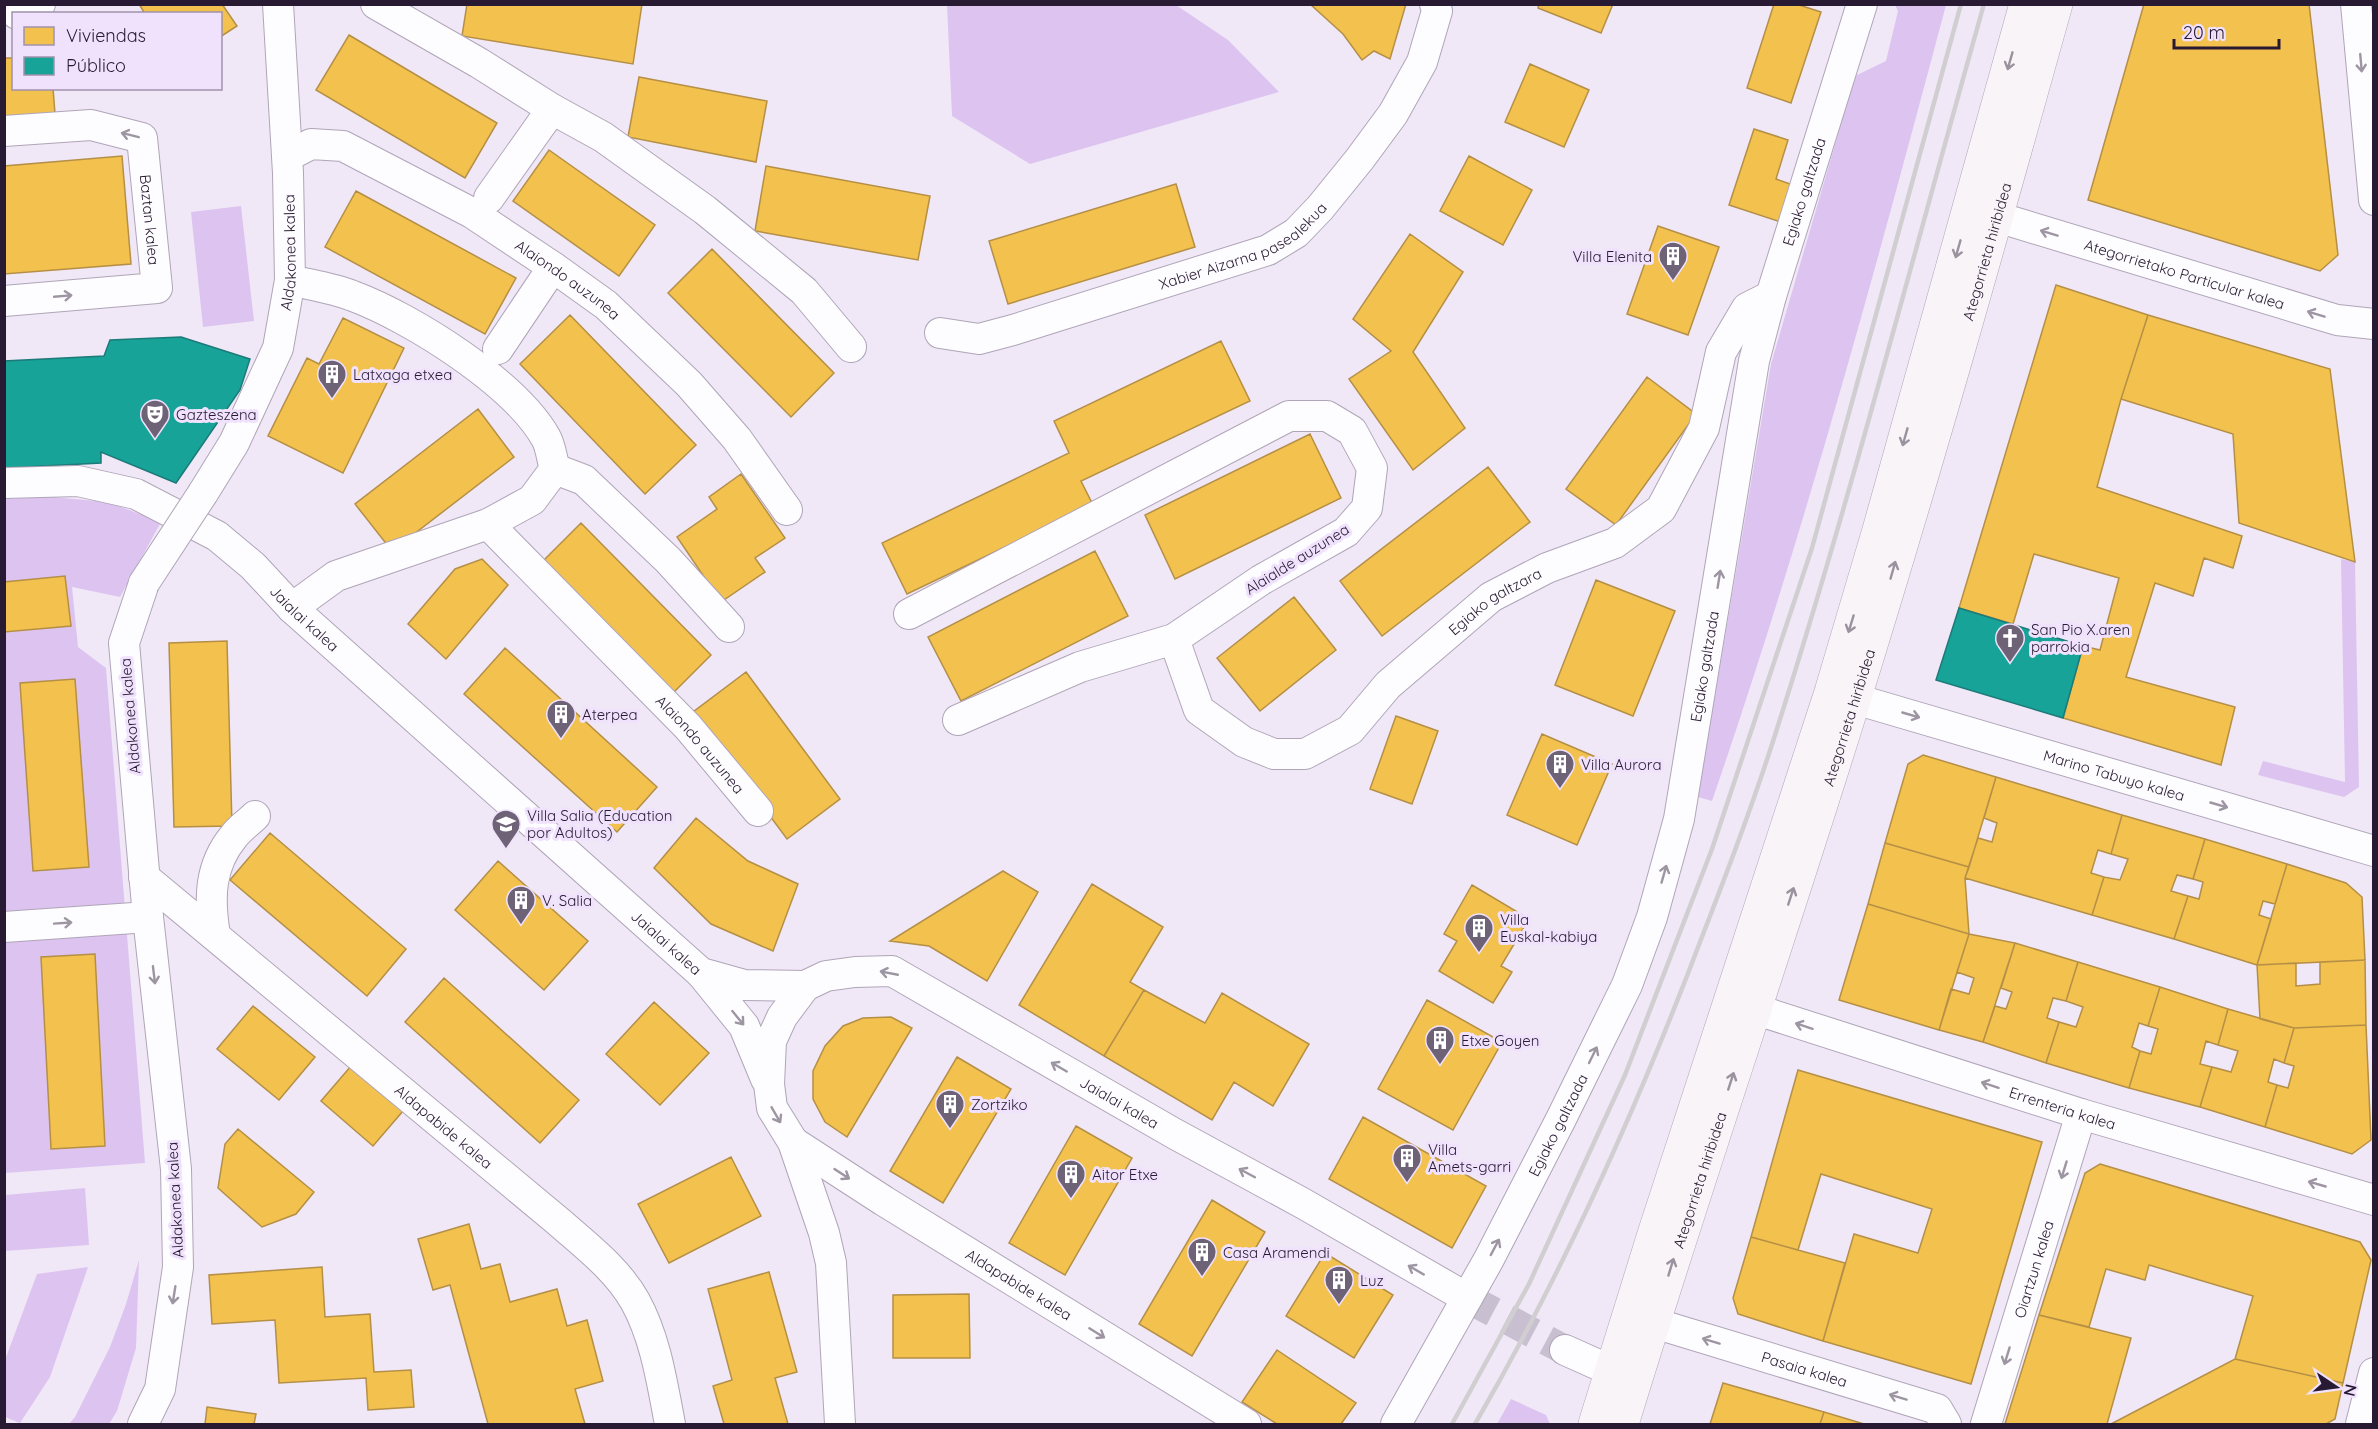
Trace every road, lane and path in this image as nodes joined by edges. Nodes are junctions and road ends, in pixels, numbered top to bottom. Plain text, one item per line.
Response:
1 (40, 4) edge
2 (278, 4) edge
3 (376, 4) edge
4 (1862, 4) edge
5 (2026, 4) edge
6 (2056, 4) edge
7 (2356, 4) edge
8 (1437, 6) edge
9 (20, 12) edge
10 (552, 109) junction
11 (4, 131) edge
12 (288, 156) junction
13 (2373, 185) edge
14 (489, 198) dead end
15 (1997, 217) junction
16 (553, 267) junction
17 (290, 280) junction
18 (1771, 296) junction
19 (4, 301) edge
20 (2373, 324) edge
21 (940, 333) dead end
22 (851, 346) dead end
23 (498, 349) dead end
24 (555, 469) junction
25 (4, 483) edge
26 (786, 510) dead end
27 (488, 524) junction
28 (292, 608) junction
29 (909, 614) dead end
30 (729, 627) dead end
31 (1174, 639) junction
32 (1855, 699) junction
33 (958, 720) dead end
34 (758, 811) dead end
35 (255, 816) dead end
36 (2373, 850) edge
37 (144, 877) junction
38 (148, 917) junction
39 (4, 927) edge
40 (216, 935) junction
41 (701, 973) junction
42 (805, 986) junction
43 (1754, 1009) junction
44 (769, 1084) junction
45 (2081, 1114) junction
46 (793, 1142) junction
47 (2373, 1200) edge
48 (1467, 1298) junction
49 (1639, 1326) junction
50 (1565, 1350) tunnel mouth
51 (1626, 1368) junction
52 (2373, 1373) edge
53 (143, 1425) edge
54 (670, 1425) edge
55 (840, 1425) edge
56 (1246, 1425) edge
57 (1396, 1425) edge
58 (1595, 1425) edge
59 (1623, 1425) edge
60 (1946, 1425) edge
61 (1986, 1425) edge
62 (2361, 1425) edge

1 - 9 street
2 - 12 street, Aldakonea kalea
3 - 10 street
4 - 18 street, Egiako galtzada
5 -> 49 main road, Ategorrieta hiribidea
6 - 15 main road, Ategorrieta hiribidea
7 -> 13 street
8 - 21 street, Xabier Aizarna pasealekua
10 - 14 street
10 - 22 street
19 -> 11 street, Baztan kalea
12 - 16 street, Alaiondo auzunea
12 - 17 street, Aldakonea kalea
20 -> 15 street, Ategorrietako Particular kalea
32 -> 15 main road, Ategorrieta hiribidea
16 - 23 street
16 - 26 street, Alaiondo auzunea
17 - 24 street
17 - 37 street, Aldakonea kalea, bridge
18 - 31 street, Egiako galtzara
48 -> 18 street, Egiako galtzada
24 - 27 street
24 - 30 street
25 - 28 street, Jaialai kalea
27 - 28 street
27 - 34 street, Alaiondo auzunea
28 - 41 street, Jaialai kalea
29 - 31 street, Alaialde auzunea
31 - 33 street, Alaialde auzunea
32 -> 36 street, Marino Tabuyo kalea
43 -> 32 main road, Ategorrieta hiribidea
35 - 40 street
37 - 38 street, Aldakonea kalea
37 - 40 street, Aldapabide kalea
39 -> 38 street
38 -> 53 street, Aldakonea kalea
40 - 54 street, Aldapabide kalea
41 - 42 street, Jaialai kalea
41 -> 44 street
42 - 44 street
48 -> 42 street, Jaialai kalea
45 -> 43 street, Errenteria kalea
49 -> 43 main road, Ategorrieta hiribidea
44 -> 46 street, Aldapabide kalea
47 -> 45 street, Errenteria kalea
45 -> 61 street, Oiartzun kalea
46 - 55 street, Aldapabide kalea
46 -> 56 street, Aldapabide kalea
48 - 57 street, Egiako galtzada
49 - 51 main road, Ategorrieta hiribidea
60 -> 49 street, Pasaia kalea
50 - 51 street
51 - 58 main road, Ategorrieta hiribidea
51 - 59 main road, Ategorrieta hiribidea
52 - 62 street

